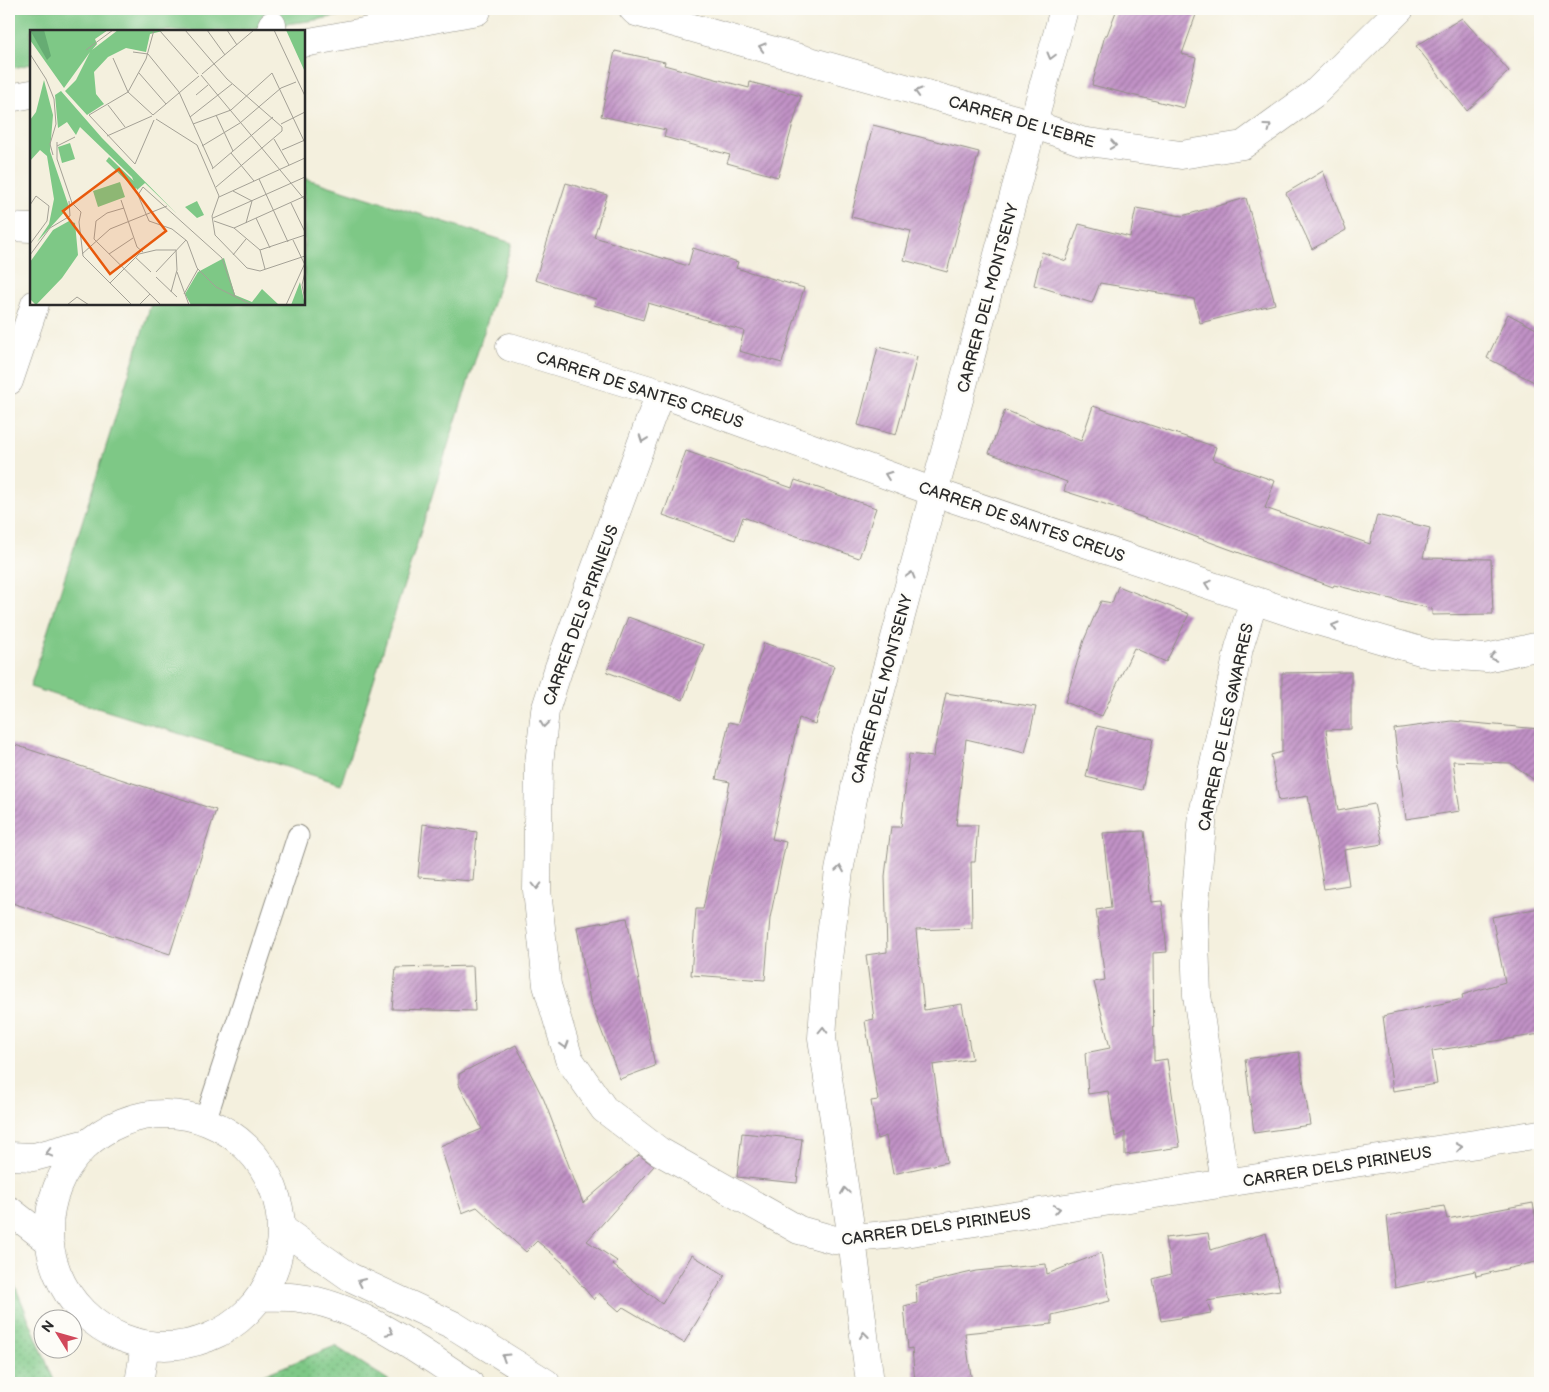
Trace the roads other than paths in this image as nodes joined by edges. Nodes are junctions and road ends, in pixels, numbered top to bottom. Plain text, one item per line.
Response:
1 (633, 9) edge
2 (1064, 9) edge
3 (1400, 9) edge
4 (477, 11) dead end
5 (305, 43) edge
6 (30, 94) edge
7 (9, 98) edge
8 (1032, 124) junction
9 (9, 227) edge
10 (30, 228) edge
11 (35, 305) edge
12 (510, 347) dead end
13 (9, 381) edge
14 (660, 393) junction
15 (934, 492) junction
16 (1254, 600) junction
17 (1540, 646) edge
18 (298, 836) dead end
19 (205, 1121) junction
20 (1540, 1134) edge
21 (88, 1143) junction
22 (9, 1156) edge
23 (1226, 1183) junction
24 (9, 1210) edge
25 (282, 1229) junction
26 (852, 1239) junction
27 (49, 1241) junction
28 (260, 1297) junction
29 (144, 1345) junction
30 (139, 1383) edge
31 (469, 1383) edge
32 (546, 1383) edge
33 (870, 1383) edge

8 -> 1 street, CARRER DE L'EBRE
2 -> 8 street, CARRER DEL MONTSENY
8 -> 3 street, CARRER DE L'EBRE
4 - 5 street
6 - 7 street
8 - 15 street, CARRER DEL MONTSENY
9 - 10 street
11 - 13 street
12 - 14 street, CARRER DE SANTES CREUS
15 -> 14 street, CARRER DE SANTES CREUS
14 -> 26 street, CARRER DELS PIRINEUS
16 -> 15 street, CARRER DE SANTES CREUS
26 -> 15 street, CARRER DEL MONTSENY
17 -> 16 street, CARRER DE SANTES CREUS
16 - 23 street, CARRER DE LES GAVARRES
18 - 19 lane
19 - 21 street
19 - 25 street
23 -> 20 street, CARRER DELS PIRINEUS
21 -> 22 street
21 - 27 street
26 -> 23 street, CARRER DELS PIRINEUS
24 - 27 street
25 - 28 street
32 -> 25 street
33 -> 26 street, CARRER DEL MONTSENY
27 - 29 street
28 - 29 street
28 -> 31 street
29 - 30 street

